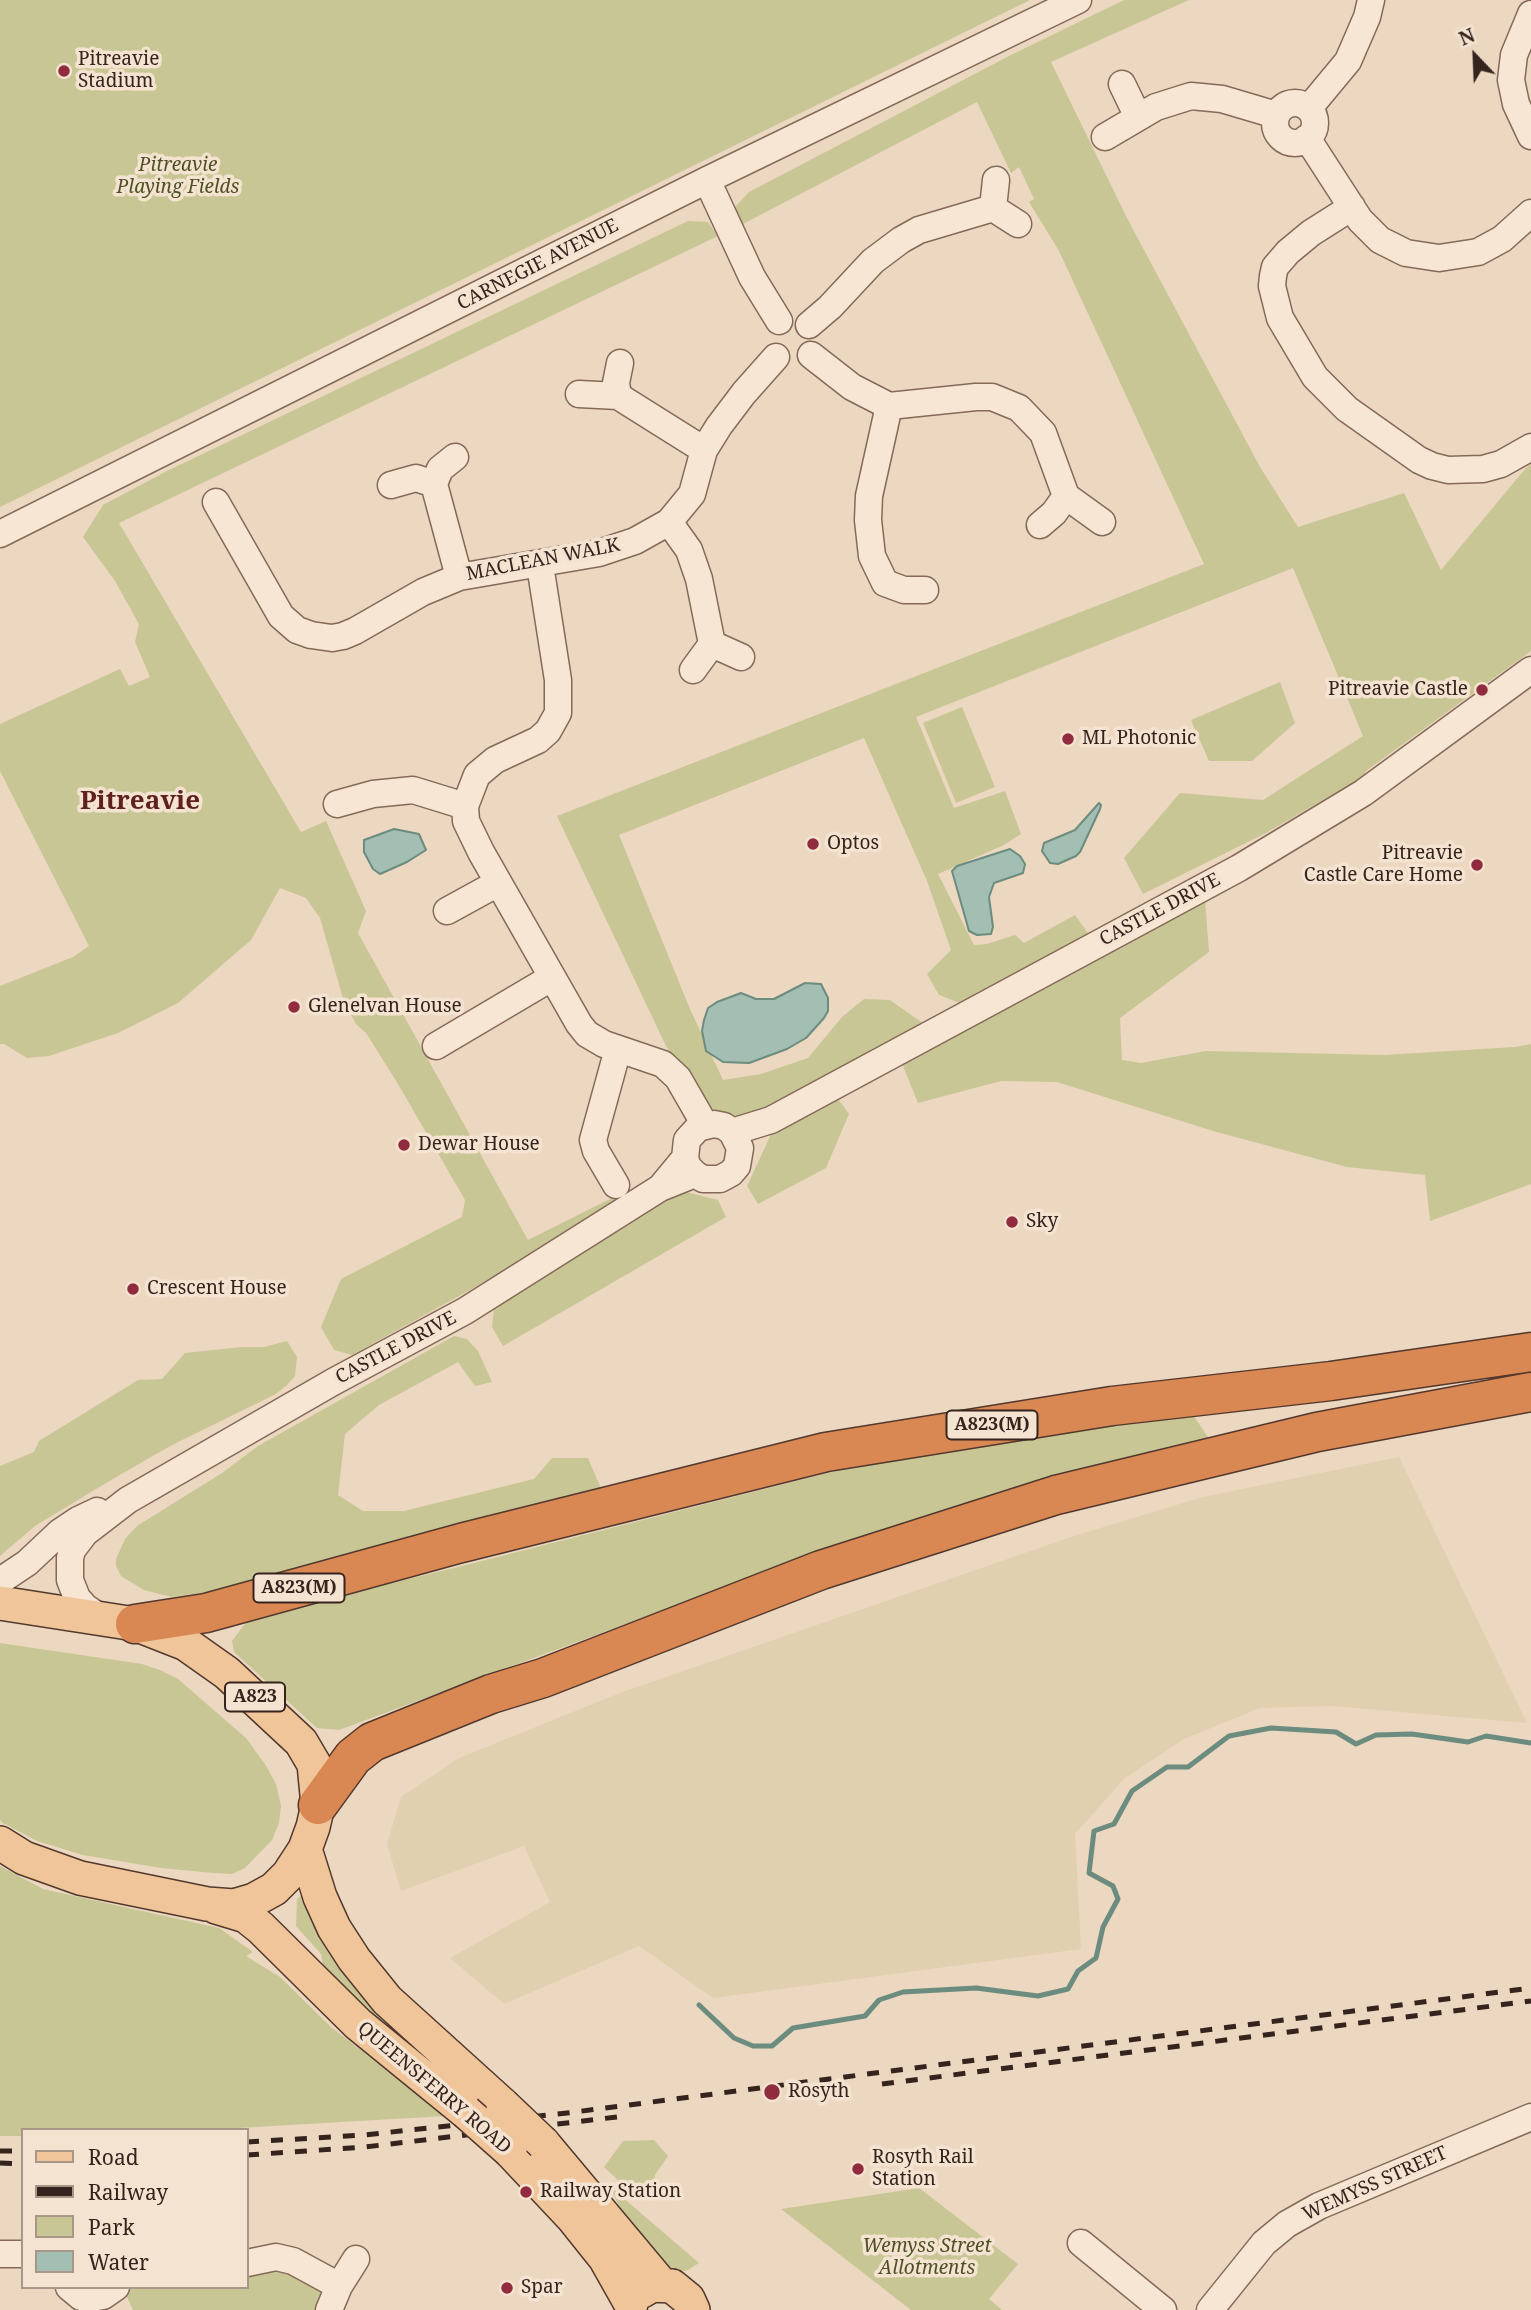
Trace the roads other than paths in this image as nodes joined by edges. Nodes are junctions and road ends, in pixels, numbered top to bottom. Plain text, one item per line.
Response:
1 (1078, 0) edge
2 (1371, 0) edge
3 (1531, 14) edge
4 (1122, 84) dead end
5 (1309, 108) junction
6 (1276, 116) junction
7 (1138, 117) junction
8 (1531, 136) edge
9 (1105, 137) dead end
10 (1307, 138) junction
11 (707, 180) junction
12 (996, 180) dead end
13 (1352, 207) junction
14 (993, 208) junction
15 (1531, 213) edge
16 (1018, 224) dead end
17 (779, 321) junction
18 (809, 325) junction
19 (811, 355) junction
20 (776, 357) junction
21 (620, 363) dead end
22 (579, 394) dead end
23 (618, 396) junction
24 (889, 406) junction
25 (1531, 447) edge
26 (704, 450) junction
27 (455, 457) dead end
28 (434, 484) junction
29 (391, 485) dead end
30 (1066, 496) junction
31 (216, 502) dead end
32 (669, 522) junction
33 (1102, 522) dead end
34 (1040, 526) dead end
35 (0, 534) edge
36 (540, 565) junction
37 (459, 577) junction
38 (925, 590) dead end
39 (712, 644) junction
40 (741, 657) dead end
41 (693, 670) dead end
42 (1531, 670) edge
43 (337, 804) dead end
44 (465, 806) junction
45 (498, 883) junction
46 (447, 911) dead end
47 (551, 978) junction
48 (436, 1046) dead end
49 (618, 1049) junction
50 (698, 1129) junction
51 (736, 1140) junction
52 (690, 1166) junction
53 (616, 1185) dead end
54 (1531, 1352) edge
55 (1531, 1392) edge
56 (128, 1500) junction
57 (0, 1581) edge
58 (0, 1603) edge
59 (118, 1621) junction
60 (317, 1805) junction
61 (0, 1843) edge
62 (305, 1849) junction
63 (207, 1904) junction
64 (1531, 2117) edge
65 (1081, 2243) dead end
66 (0, 2254) edge
67 (21, 2254) edge
68 (356, 2259) dead end
69 (248, 2263) edge
70 (661, 2284) junction
71 (71, 2289) edge
72 (113, 2289) edge
73 (334, 2298) edge
74 (630, 2307) edge
75 (693, 2310) edge
76 (1163, 2310) edge
77 (1210, 2310) edge

1 - 11 street, CARNEGIE AVENUE
2 - 5 street
3 - 8 street
4 - 7 street
5 - 6 street
5 - 10 street
6 - 7 street
6 - 10 street
7 - 9 street
10 - 13 street
11 - 17 street
11 - 35 street, CARNEGIE AVENUE
12 - 14 street
13 - 15 street
13 - 25 street
14 - 16 street
14 - 18 street
17 - 18 street
17 - 20 street
18 - 19 street
19 - 20 street
19 - 24 street
20 - 26 street, MACLEAN WALK
21 - 23 street
22 - 23 street
23 - 26 street
24 - 30 street
24 - 38 street
26 - 32 street, MACLEAN WALK
27 - 28 street
28 - 29 street
28 - 37 street
30 - 33 street
30 - 34 street
31 - 37 street, MACLEAN WALK
32 - 36 street, MACLEAN WALK
32 - 39 street
36 - 37 street, MACLEAN WALK
36 - 44 street
39 - 40 street
39 - 41 street
42 - 51 street, CASTLE DRIVE
43 - 44 street
44 - 45 street
45 - 46 street
45 - 47 street
47 - 48 street
47 - 49 street
49 - 50 street
49 - 53 street
50 - 51 street
50 - 52 street
51 - 52 street, CASTLE DRIVE
52 - 56 street, CASTLE DRIVE
54 - 59 highway, A823(M)
55 - 60 highway
56 - 57 street, CASTLE DRIVE
56 - 59 street, CASTLE DRIVE
58 - 59 main road, A823
59 - 60 main road, A823
60 - 62 main road, A823
61 - 63 main road, A823
62 - 63 main road, A823
62 - 70 main road, QUEENSFERRY ROAD, bridge
63 - 74 main road, QUEENSFERRY ROAD, bridge
64 - 77 street, WEMYSS STREET
65 - 76 street
66 - 67 street
68 - 73 street
69 - 73 street
70 - 74 main road
70 - 75 main road, QUEENSFERRY ROAD
71 - 72 street

